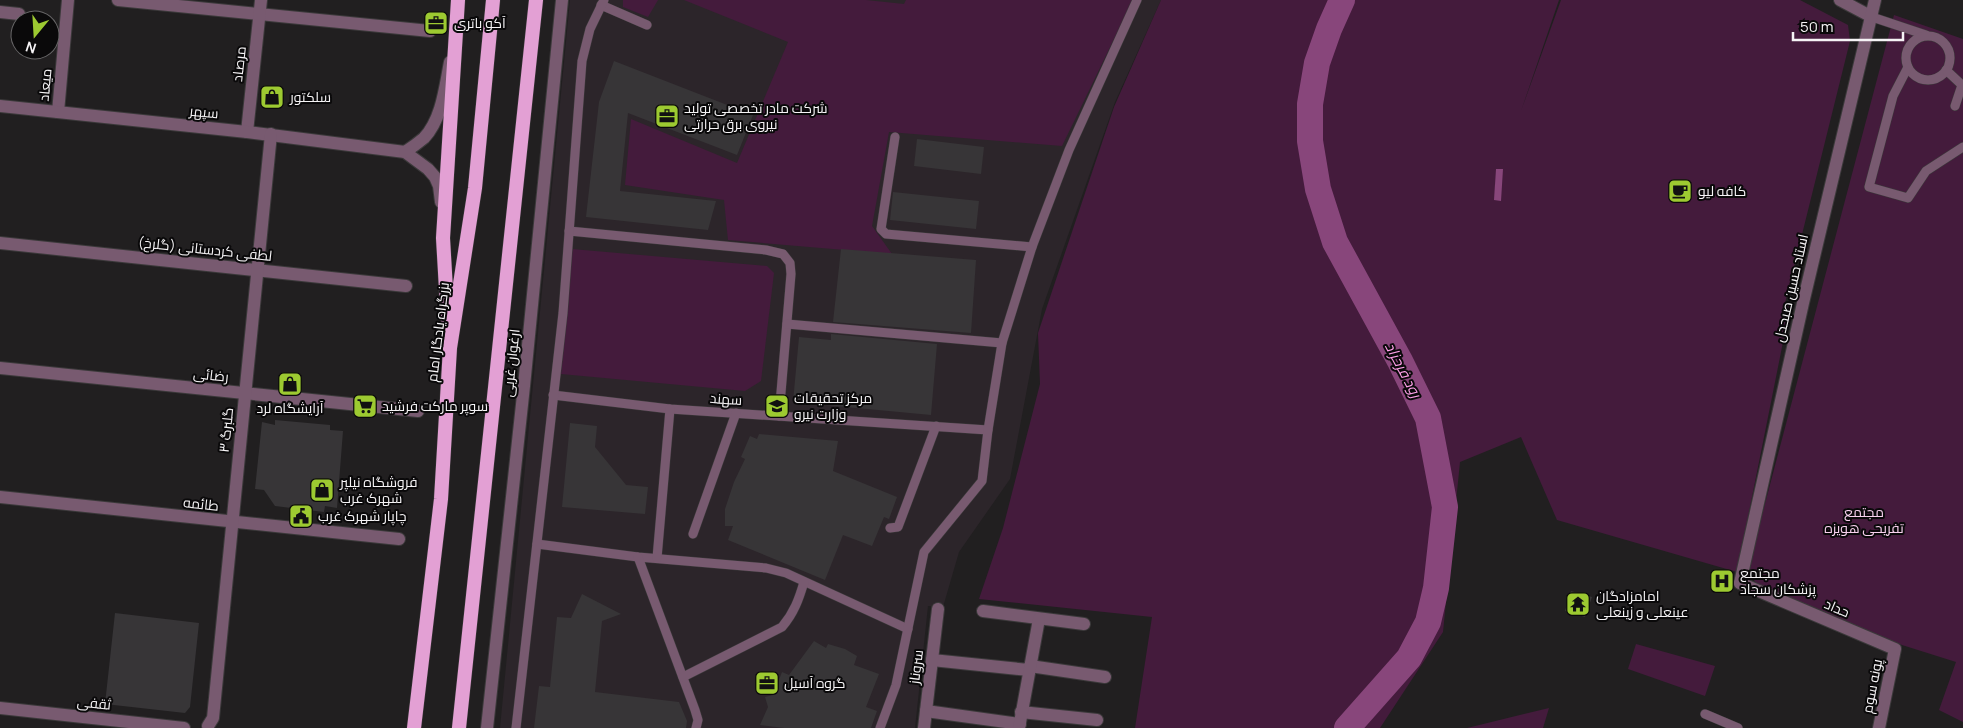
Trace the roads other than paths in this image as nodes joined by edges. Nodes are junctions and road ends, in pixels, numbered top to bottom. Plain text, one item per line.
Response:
1 (68, 0) edge
2 (118, 0) edge
3 (261, 0) edge
4 (458, 0) edge
5 (493, 0) edge
6 (536, 0) edge
7 (562, 0) edge
8 (1137, 0) edge
9 (1840, 0) edge
10 (1875, 0) edge
11 (602, 3) edge
12 (259, 14) junction
13 (1872, 17) junction
14 (648, 25) dead end
15 (430, 32) dead end
16 (455, 36) junction
17 (1931, 36) junction
18 (1908, 67) junction
19 (1946, 70) junction
20 (1962, 86) edge
21 (0, 106) edge
22 (1955, 106) dead end
23 (58, 112) junction
24 (247, 132) junction
25 (271, 134) junction
26 (895, 137) dead end
27 (1963, 147) edge
28 (405, 152) junction
29 (569, 231) junction
30 (443, 238) junction
31 (0, 243) edge
32 (1032, 247) junction
33 (257, 270) junction
34 (406, 286) dead end
35 (786, 324) junction
36 (1002, 343) junction
37 (450, 348) junction
38 (0, 368) edge
39 (245, 393) junction
40 (554, 395) junction
41 (670, 409) junction
42 (418, 411) dead end
43 (736, 413) junction
44 (779, 416) junction
45 (936, 426) junction
46 (988, 430) junction
47 (0, 498) edge
48 (232, 522) junction
49 (890, 528) dead end
50 (693, 534) dead end
51 (399, 539) dead end
52 (537, 544) junction
53 (638, 557) junction
54 (657, 558) junction
55 (804, 582) junction
56 (1740, 583) joint
57 (938, 609) dead end
58 (983, 611) dead end
59 (1039, 619) junction
60 (1084, 624) dead end
61 (908, 629) junction
62 (1895, 649) joint
63 (932, 660) junction
64 (1029, 668) junction
65 (683, 677) junction
66 (1105, 677) dead end
67 (0, 708) edge
68 (926, 711) junction
69 (1705, 714) dead end
70 (1097, 720) dead end
71 (1020, 721) edge
72 (206, 727) edge
73 (184, 728) edge
74 (414, 728) edge
75 (459, 728) edge
76 (487, 728) edge
77 (516, 728) edge
78 (696, 728) edge
79 (880, 728) edge
80 (924, 728) edge
81 (1738, 728) edge
82 (1879, 728) edge

1 - 23 street, میعاد
2 - 12 street
3 - 12 street, مرصاد
4 - 16 highway
5 - 37 highway, بزرگراه یادگار امام
6 - 75 highway
7 - 76 street, ارغوان غربی
8 - 32 lane
9 - 13 street
10 - 13 street, استاد حسین صبحدل
11 - 14 lane
11 - 29 lane
12 - 15 street
12 - 24 street, مرصاد
13 - 17 lane
13 - 56 street, استاد حسین صبحدل
16 - 28 street
16 - 30 highway
17 - 18 lane
17 - 19 lane
18 - 19 lane
18 - 27 lane
19 - 20 lane
20 - 22 lane
21 - 23 street, سپهر
23 - 24 street, سپهر
24 - 25 street, سپهر
25 - 28 street, سپهر
25 - 33 street, گلبرگ ۳
26 - 32 lane
28 - 30 street, سپهر
29 - 35 lane
29 - 40 lane
30 - 37 highway
31 - 33 street, لطفی کردستانی (گلرخ)
32 - 36 lane
33 - 34 street, لطفی کردستانی (گلرخ)
33 - 39 street, گلبرگ ۳
35 - 36 lane
35 - 44 lane
36 - 46 lane
37 - 74 highway, بزرگراه یادگار امام
38 - 39 street, رضائی
39 - 42 street, رضائی
39 - 48 street, گلبرگ ۳
40 - 41 lane, سهند
40 - 52 lane
41 - 43 lane, سهند
41 - 54 lane
43 - 44 lane, سهند
43 - 50 lane
44 - 45 lane, سهند
45 - 46 lane, سهند
45 - 49 lane
46 - 61 lane
47 - 48 street, طائمه
48 - 51 street, طائمه
48 - 72 street, گلبرگ ۳
52 - 53 lane
52 - 77 lane
53 - 54 lane
53 - 65 lane
54 - 55 lane
55 - 61 lane
55 - 65 lane
56 - 62 street, حداد
57 - 63 street, سروناز
58 - 59 street
59 - 60 street
59 - 64 street
61 - 79 lane
62 - 82 street, پونه سوم
63 - 64 street
63 - 68 street, سروناز
64 - 66 street
64 - 71 street
65 - 78 lane
67 - 73 street, ثقفی
68 - 71 street
68 - 80 street, سروناز
69 - 81 lane
70 - 71 street

